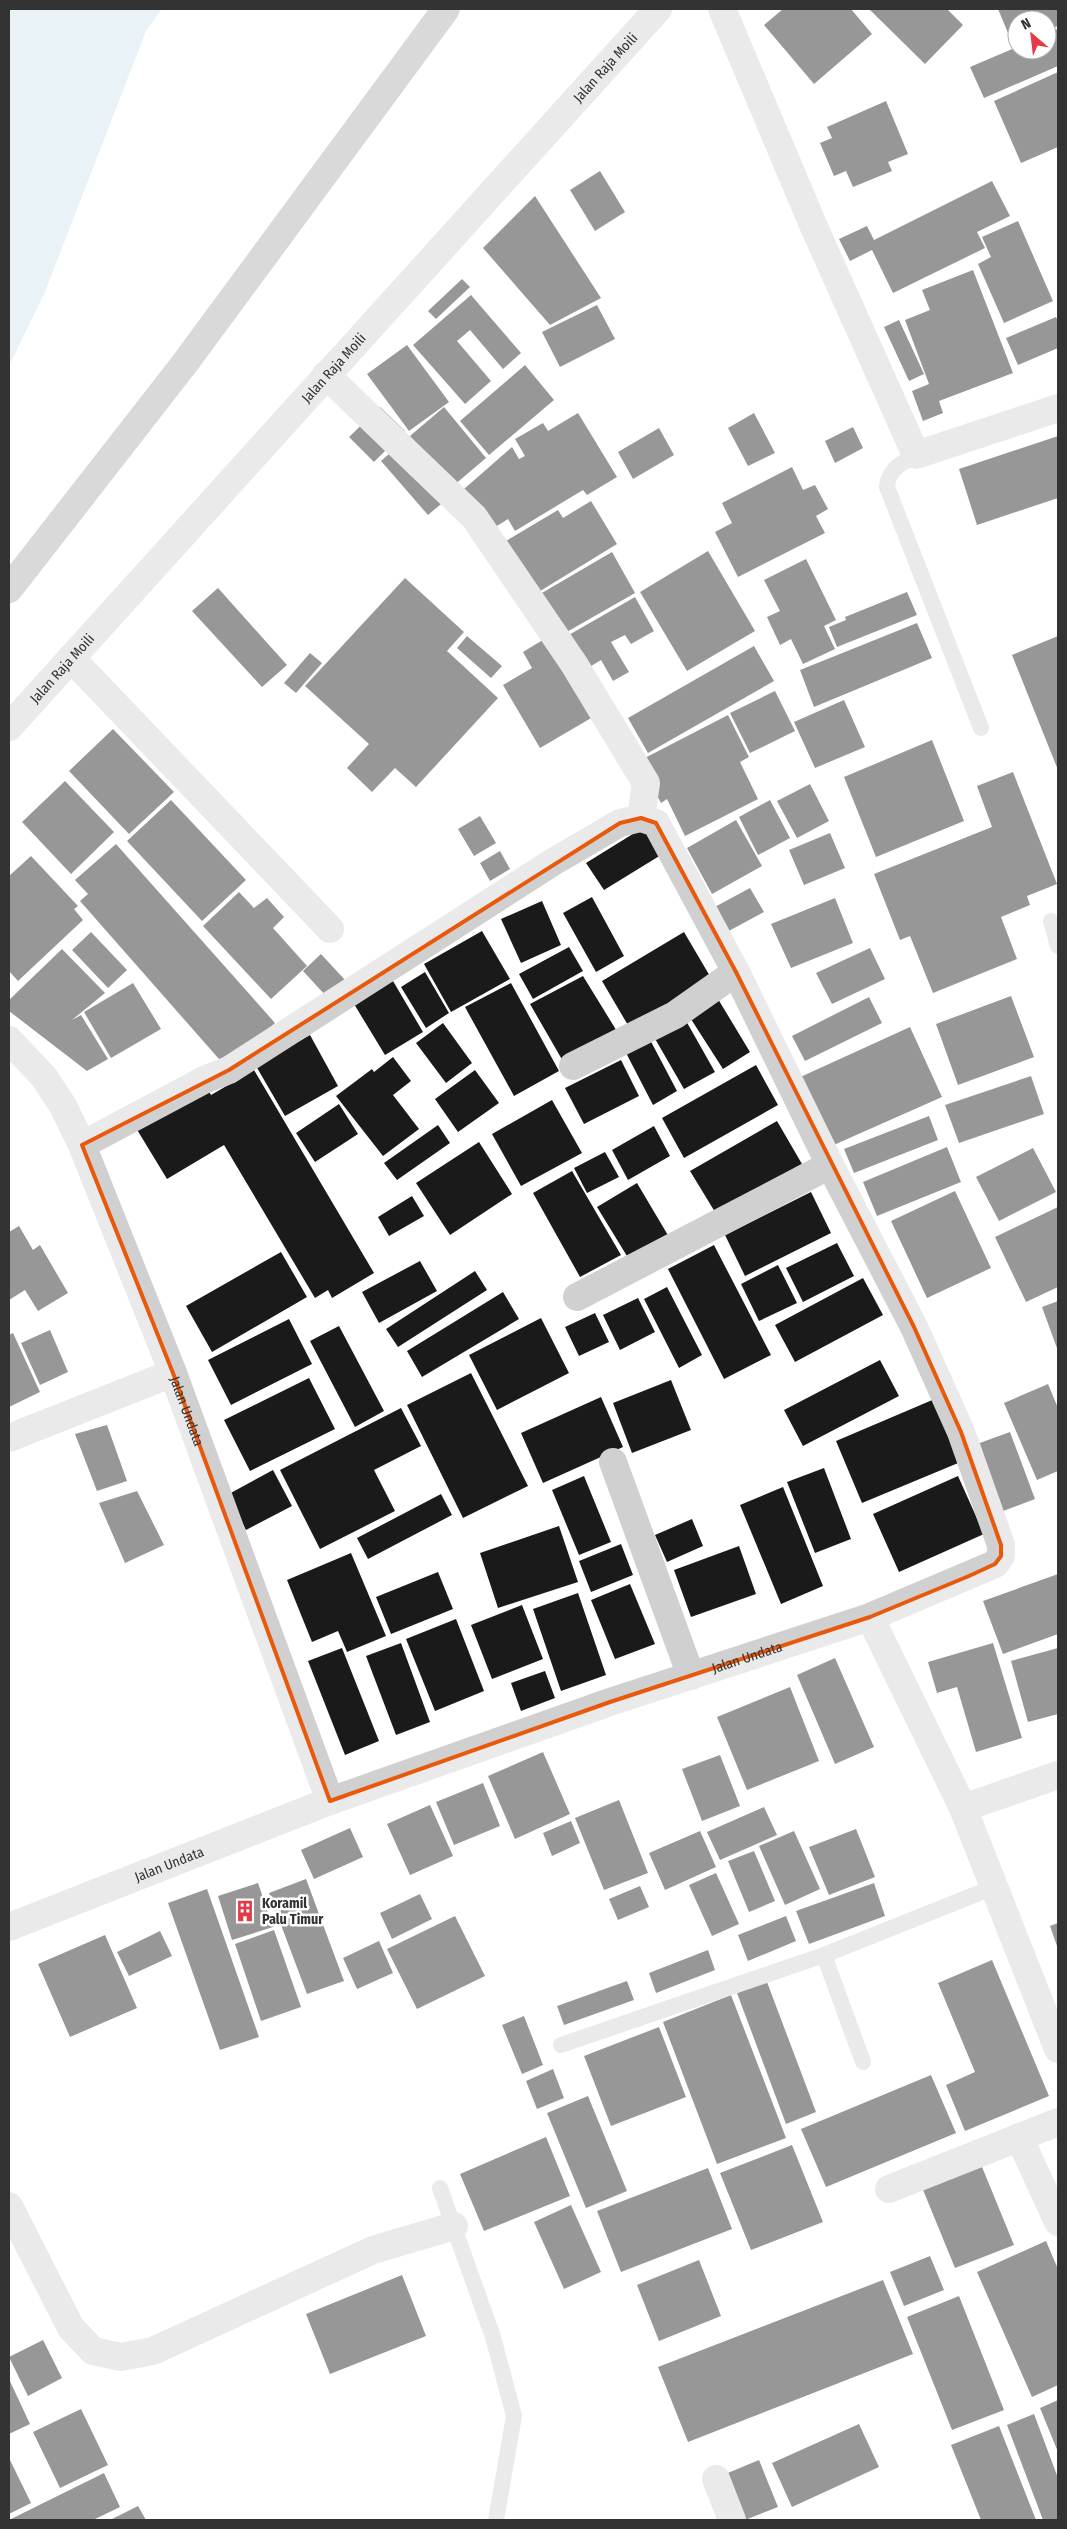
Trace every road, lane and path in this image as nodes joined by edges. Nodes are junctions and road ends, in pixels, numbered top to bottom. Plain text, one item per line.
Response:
1 (446, 9) edge
2 (658, 9) edge
3 (722, 9) edge
4 (326, 375) junction
5 (1058, 408) edge
6 (916, 455) junction
7 (9, 589) edge
8 (71, 658) junction
9 (9, 727) edge
10 (981, 728) dead end
11 (641, 818) junction
12 (1051, 921) dead end
13 (330, 929) dead end
14 (1058, 946) edge
15 (736, 972) junction
16 (9, 1040) edge
17 (573, 1066) dead end
18 (82, 1145) junction
19 (830, 1165) junction
20 (577, 1297) dead end
21 (173, 1373) junction
22 (9, 1438) edge
23 (613, 1462) dead end
24 (870, 1617) junction
25 (691, 1676) junction
26 (1058, 1775) edge
27 (330, 1801) junction
28 (963, 1808) junction
29 (994, 1887) junction
30 (9, 1927) edge
31 (824, 1955) junction
32 (561, 2045) dead end
33 (1058, 2049) edge
34 (864, 2062) dead end
35 (1058, 2122) edge
36 (1019, 2137) junction
37 (440, 2188) dead end
38 (889, 2189) dead end
39 (9, 2206) edge
40 (1058, 2222) edge
41 (454, 2226) junction
42 (716, 2479) dead end
43 (496, 2520) edge
44 (732, 2520) edge

1 - 7 main road
2 - 4 street, Jalan Raja Moili
3 - 6 street
4 - 8 street, Jalan Raja Moili
4 - 11 street
5 - 6 street
6 - 10 lane
8 - 9 street, Jalan Raja Moili
8 - 13 street
11 - 15 street, Jalan Undata
11 - 18 street
12 - 14 lane
15 - 17 street
15 - 19 street, Jalan Undata
16 - 18 street, Jalan Undata
18 - 21 street, Jalan Undata
19 - 20 street
19 - 24 street, Jalan Undata
21 - 22 street
21 - 27 street, Jalan Undata
23 - 25 street
24 - 25 street, Jalan Undata
24 - 28 street
25 - 27 street, Jalan Undata
26 - 28 street
27 - 30 street, Jalan Undata
28 - 29 street
29 - 31 lane
29 - 33 street
31 - 32 lane
31 - 34 lane
35 - 36 street
36 - 38 street
36 - 40 street
37 - 41 lane
39 - 41 street
41 - 43 lane
42 - 44 street

